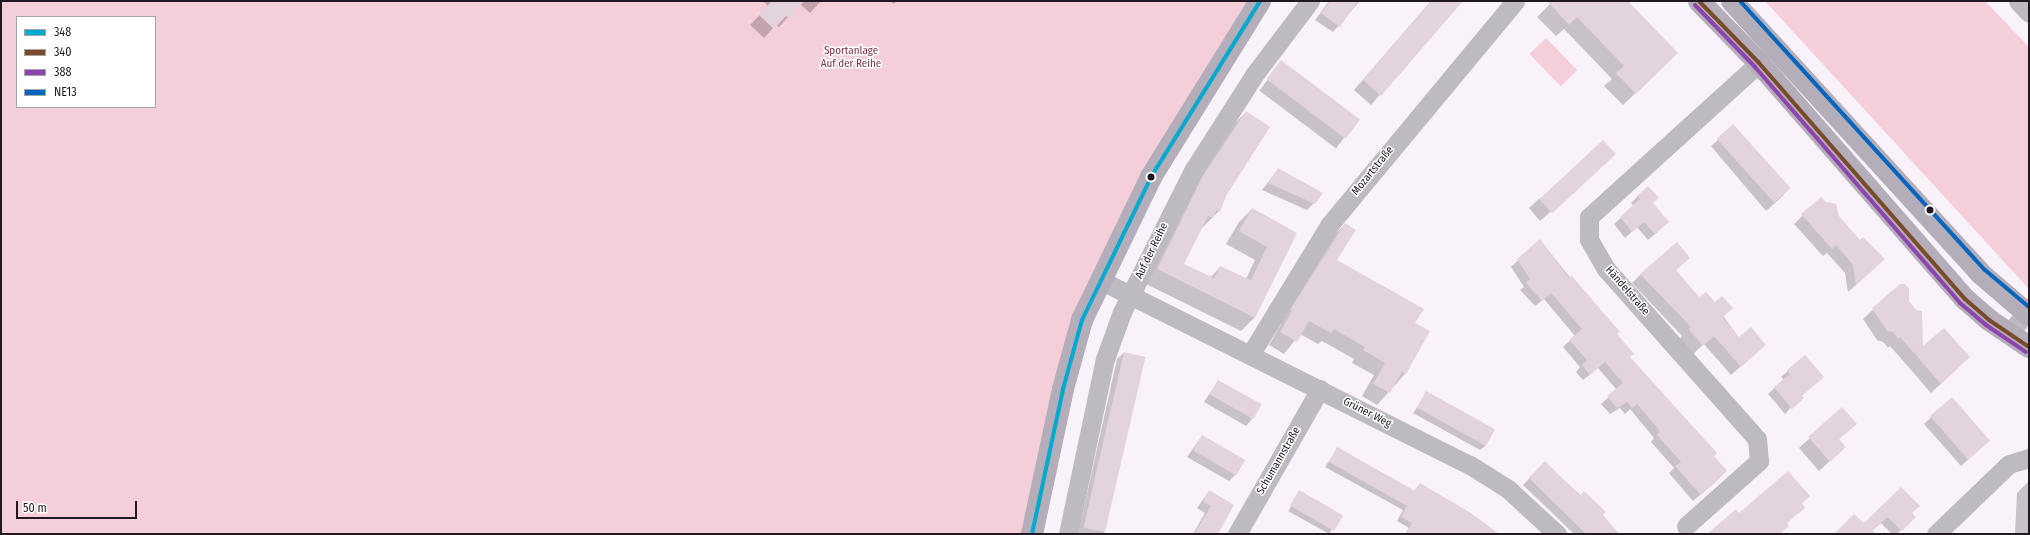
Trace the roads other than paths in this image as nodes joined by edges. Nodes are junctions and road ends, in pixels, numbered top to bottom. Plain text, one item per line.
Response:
1 (1260, 1) edge
2 (1310, 1) edge
3 (1515, 1) edge
4 (1699, 1) edge
5 (1732, 1) edge
6 (2018, 1) edge
7 (2029, 13) edge
8 (1759, 63) junction
9 (1100, 280) junction
10 (1130, 296) junction
11 (2028, 312) edge
12 (2009, 334) junction
13 (2029, 347) edge
14 (1250, 355) junction
15 (1320, 389) junction
16 (2029, 458) edge
17 (1686, 526) dead end
18 (1032, 534) edge
19 (1068, 534) edge
20 (1237, 534) edge
21 (1557, 534) edge
22 (1936, 534) edge

1 - 9 main road
2 - 10 street, Auf der Reihe
3 - 14 street, Mozartstraße
4 - 8 main road
5 - 11 main road
6 - 7 street
8 - 12 main road
8 - 17 street, Händelstraße
9 - 10 street, Grüner Weg
9 - 18 main road
10 - 14 street, Grüner Weg
10 - 19 street, Auf der Reihe
11 - 12 street
12 - 13 main road
14 - 15 street, Grüner Weg
15 - 20 street, Schumannstraße
15 - 21 street, Grüner Weg
16 - 22 street

